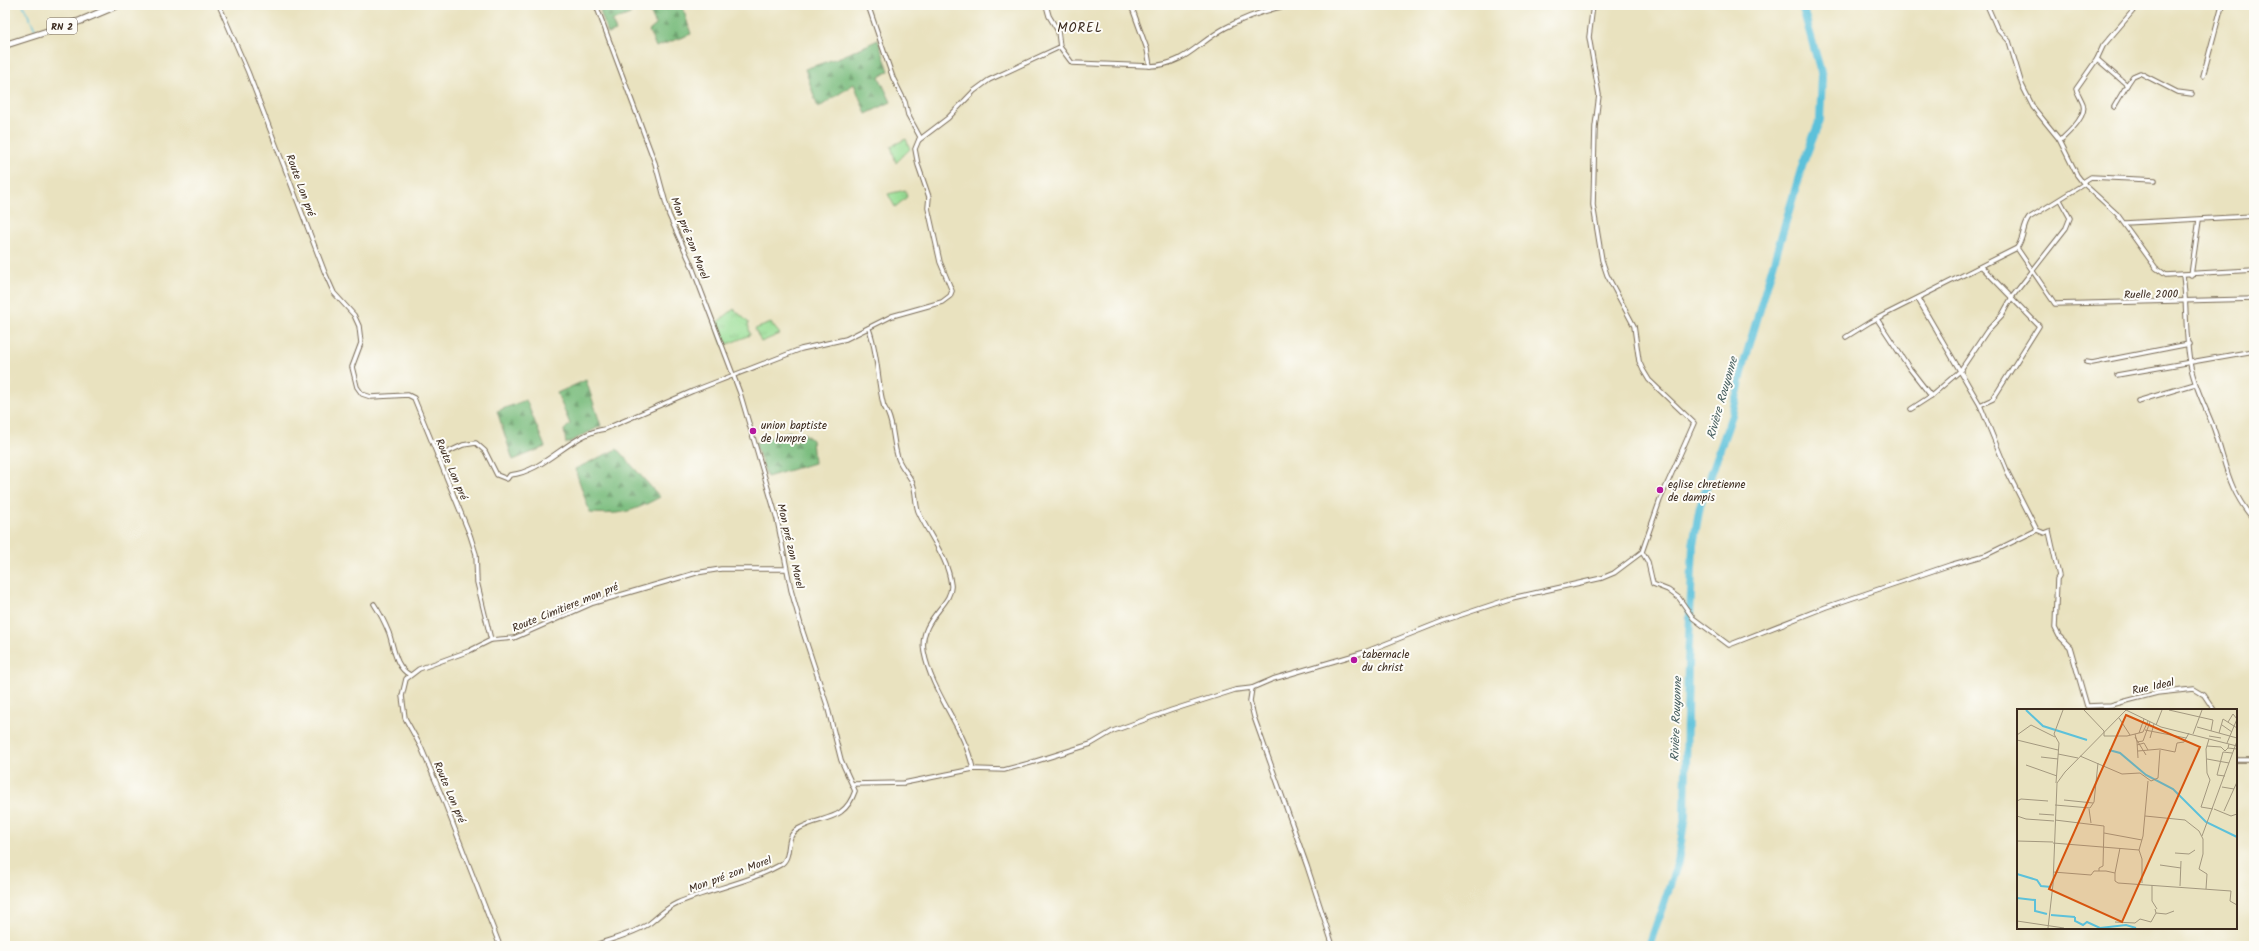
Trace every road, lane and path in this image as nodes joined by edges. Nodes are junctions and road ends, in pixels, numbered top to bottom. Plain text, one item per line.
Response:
1 (118, 5) edge
2 (219, 5) edge
3 (596, 5) edge
4 (868, 5) edge
5 (1046, 5) edge
6 (1131, 5) edge
7 (1289, 5) edge
8 (1593, 5) edge
9 (1987, 5) edge
10 (2138, 5) edge
11 (2222, 5) edge
12 (5, 45) edge
13 (1060, 47) junction
14 (2097, 59) junction
15 (1150, 66) junction
16 (2203, 76) dead end
17 (2127, 85) junction
18 (2192, 94) dead end
19 (2114, 107) dead end
20 (2059, 139) junction
21 (918, 141) junction
22 (2155, 180) dead end
23 (2084, 183) junction
24 (2060, 200) junction
25 (2254, 216) edge
26 (2199, 220) junction
27 (2124, 223) junction
28 (2017, 248) junction
29 (1982, 267) junction
30 (2254, 270) edge
31 (2032, 272) junction
32 (2183, 275) junction
33 (2191, 275) junction
34 (2012, 297) junction
35 (1918, 299) junction
36 (2254, 299) edge
37 (2187, 302) junction
38 (1877, 319) junction
39 (869, 329) junction
40 (1846, 337) dead end
41 (2188, 344) junction
42 (2254, 351) edge
43 (2086, 362) dead end
44 (2190, 362) junction
45 (1960, 371) junction
46 (2117, 375) dead end
47 (734, 376) junction
48 (2195, 384) junction
49 (1931, 396) junction
50 (2138, 401) dead end
51 (1980, 405) junction
52 (1911, 409) dead end
53 (437, 457) junction
54 (2254, 520) edge
55 (2037, 530) junction
56 (1642, 552) junction
57 (786, 569) junction
58 (374, 604) dead end
59 (491, 640) junction
60 (410, 675) junction
61 (1252, 688) junction
62 (2213, 709) edge
63 (2237, 760) edge
64 (2254, 760) edge
65 (973, 769) junction
66 (853, 784) junction
67 (500, 946) edge
68 (593, 946) edge
69 (1333, 946) edge

1 - 12 main road, RN 2
2 - 53 street, Route Lon pré
3 - 47 street, Mon pré zon Morel
4 - 21 street
5 - 13 street
6 - 15 street
7 - 15 street
8 - 56 street
9 - 20 street
10 - 14 street
11 - 16 street
13 - 15 street
13 - 21 street
14 - 17 street
14 - 20 street
17 - 18 street
17 - 19 street
20 - 23 street
21 - 39 street
22 - 23 street
23 - 24 street
23 - 27 street
24 - 28 street
24 - 31 street
25 - 26 street
26 - 27 street
26 - 33 street
27 - 32 street
28 - 29 street
28 - 31 street
29 - 34 street
29 - 35 street
30 - 33 street
31 - 34 street
31 - 37 street, Ruelle 2000
32 - 33 street
32 - 37 street
34 - 45 street
34 - 51 street
35 - 38 street
35 - 45 street
36 - 37 street, Ruelle 2000
37 - 41 street
38 - 40 street
38 - 49 street
39 - 47 street
39 - 65 street
41 - 43 street
41 - 44 street
42 - 44 street
44 - 46 street
44 - 48 street
45 - 49 street
45 - 51 street
47 - 53 street
47 - 57 street, Mon pré zon Morel
48 - 50 street
48 - 54 street
49 - 52 street
51 - 55 street
53 - 59 street, Route Lon pré
55 - 56 street
55 - 62 street, Rue Ideal
56 - 61 street
57 - 59 street, Route Cimitiere mon pré
57 - 66 street, Mon pré zon Morel
58 - 60 street
59 - 60 street
60 - 67 street, Route Lon pré
61 - 65 street
61 - 69 street
63 - 64 street
65 - 66 street
66 - 68 street, Mon pré zon Morel

